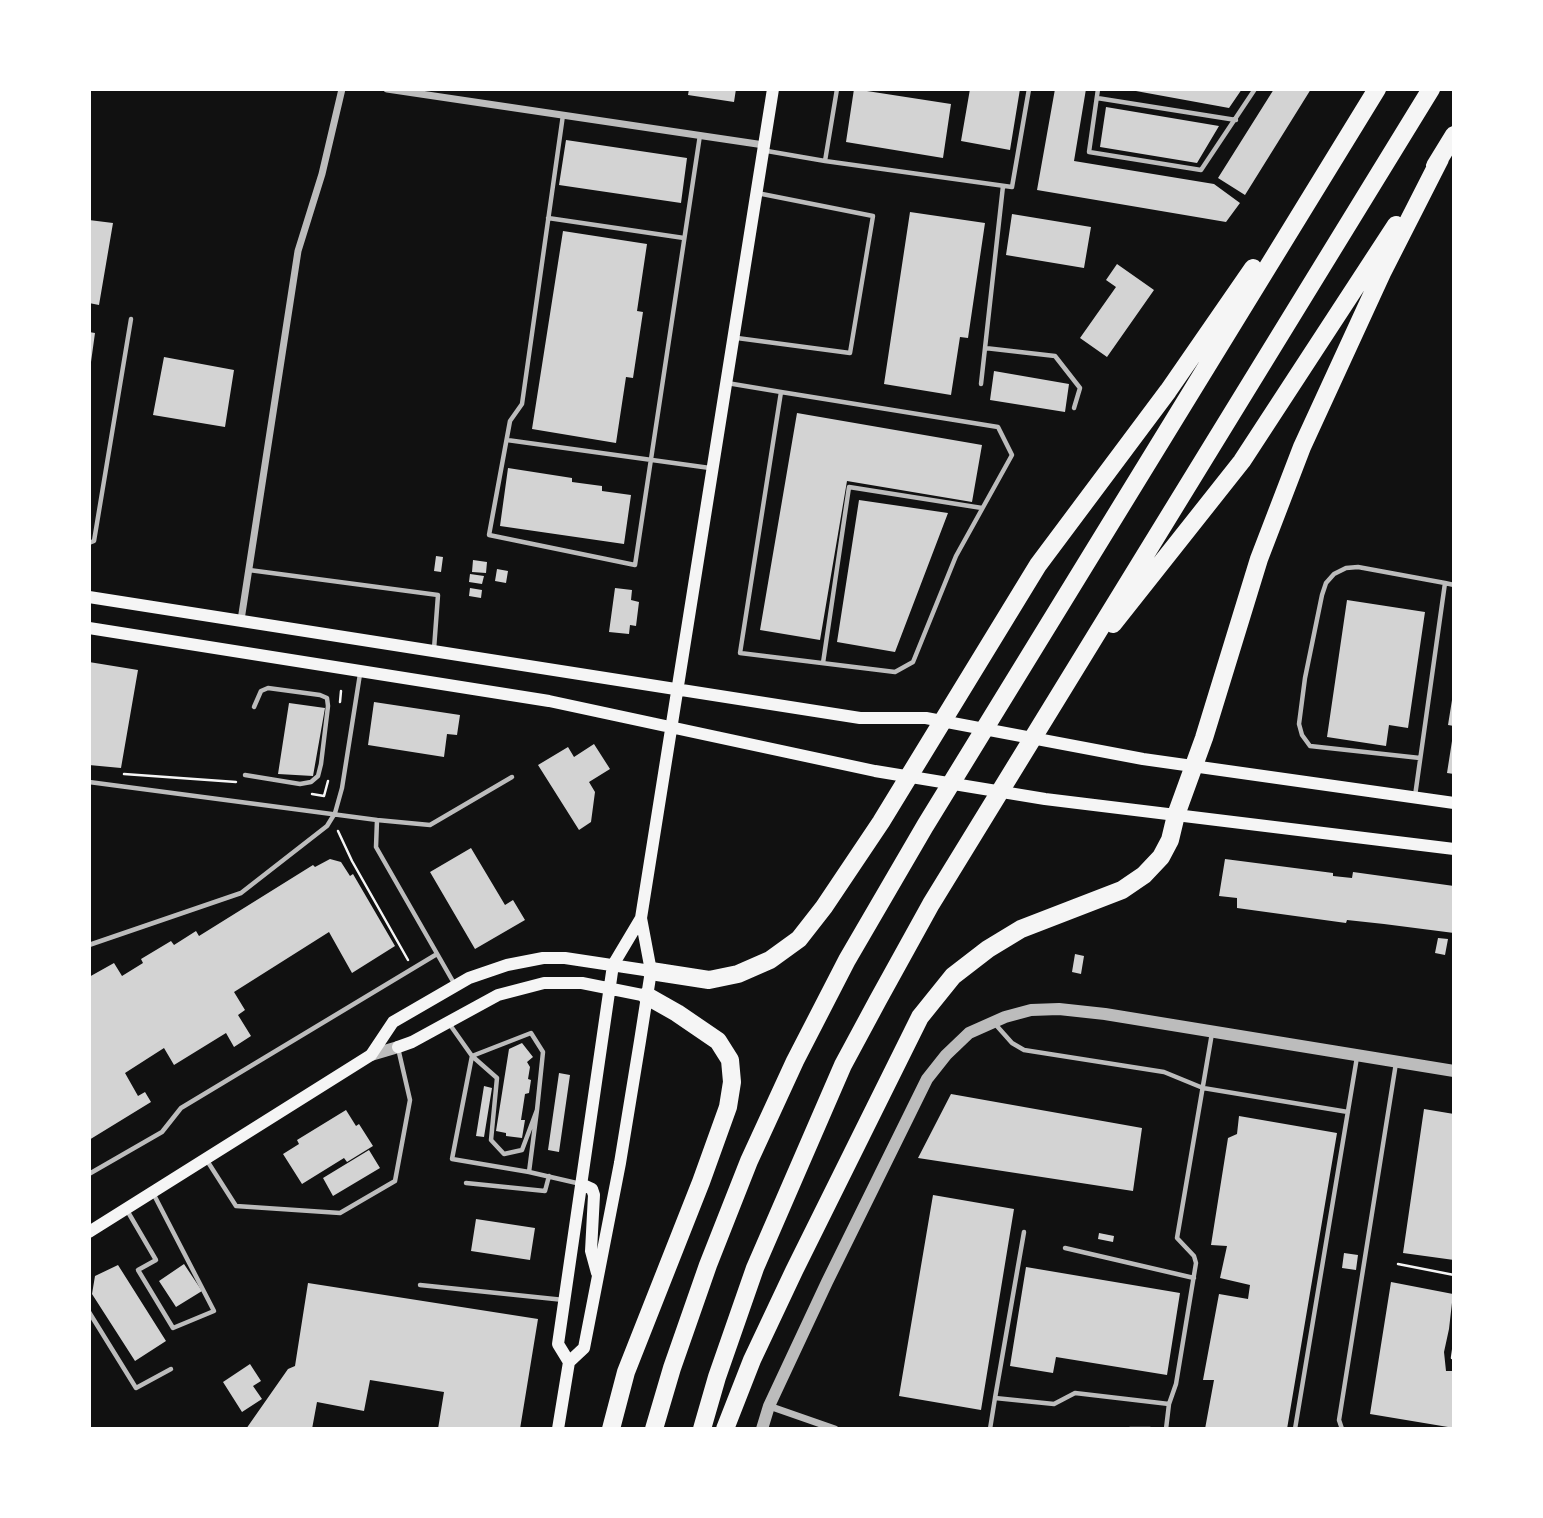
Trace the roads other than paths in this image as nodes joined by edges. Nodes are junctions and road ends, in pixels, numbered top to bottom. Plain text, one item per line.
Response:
1 (342, 89) edge
2 (387, 89) edge
3 (449, 89) edge
4 (773, 89) edge
5 (837, 89) edge
6 (1029, 89) edge
7 (1098, 89) edge
8 (1255, 89) edge
9 (1431, 89) edge
10 (1373, 95) edge
11 (448, 98) junction
12 (1097, 98) junction
13 (563, 115) junction
14 (1236, 120) junction
15 (700, 135) junction
16 (1454, 135) edge
17 (764, 147) junction
18 (1440, 159) junction
19 (825, 161) junction
20 (1003, 186) junction
21 (756, 193) junction
22 (548, 218) junction
23 (684, 238) junction
24 (131, 319) dead end
25 (733, 338) junction
26 (985, 348) junction
27 (727, 383) junction
28 (981, 384) dead end
29 (781, 392) junction
30 (1074, 408) dead end
31 (506, 440) junction
32 (650, 462) junction
33 (713, 468) junction
34 (982, 508) junction
35 (89, 543) edge
36 (249, 569) junction
37 (1444, 583) junction
38 (1454, 585) edge
39 (89, 597) edge
40 (241, 620) junction
41 (89, 628) edge
42 (434, 650) junction
43 (823, 663) junction
44 (360, 671) junction
45 (1067, 681) junction
46 (678, 688) junction
47 (254, 707) dead end
48 (672, 728) junction
49 (1420, 758) junction
50 (1194, 767) junction
51 (245, 775) dead end
52 (512, 777) dead end
53 (89, 782) edge
54 (1414, 796) junction
55 (1454, 803) edge
56 (332, 815) junction
57 (1176, 815) junction
58 (377, 820) junction
59 (1454, 849) edge
60 (641, 918) junction
61 (89, 945) edge
62 (437, 954) junction
63 (613, 965) junction
64 (651, 971) junction
65 (455, 985) junction
66 (609, 988) junction
67 (647, 996) junction
68 (993, 1021) junction
69 (448, 1022) junction
70 (1212, 1032) junction
71 (398, 1046) junction
72 (371, 1055) junction
73 (472, 1056) junction
74 (1357, 1056) junction
75 (1396, 1062) junction
76 (1454, 1071) edge
77 (1203, 1088) junction
78 (537, 1110) junction
79 (1348, 1112) junction
80 (206, 1159) junction
81 (529, 1172) junction
82 (89, 1174) edge
83 (549, 1177) junction
84 (466, 1183) dead end
85 (581, 1184) junction
86 (152, 1192) junction
87 (126, 1209) junction
88 (89, 1232) edge
89 (1024, 1232) dead end
90 (1065, 1248) dead end
91 (1194, 1278) junction
92 (598, 1279) junction
93 (419, 1285) dead end
94 (565, 1300) junction
95 (89, 1312) edge
96 (569, 1362) junction
97 (171, 1368) dead end
98 (995, 1398) junction
99 (1169, 1404) junction
100 (769, 1406) junction
101 (558, 1429) edge
102 (611, 1429) edge
103 (654, 1429) edge
104 (702, 1429) edge
105 (725, 1429) edge
106 (762, 1429) edge
107 (835, 1429) edge
108 (990, 1429) edge
109 (1130, 1429) edge
110 (1150, 1429) edge
111 (1166, 1429) edge
112 (1295, 1429) edge
113 (1342, 1429) edge

1 - 36 street
2 - 11 street
3 - 11 lane
4 - 17 main road
5 - 19 lane
6 - 20 lane
7 - 12 lane
8 - 14 lane
9 - 45 highway
10 - 64 highway
10 - 103 highway
11 - 13 street
12 - 14 lane
12 - 14 lane
13 - 15 street
13 - 22 lane
15 - 17 street
15 - 23 lane
16 - 18 highway
17 - 19 lane
17 - 21 main road
18 - 45 highway
18 - 50 highway
19 - 20 lane
20 - 26 lane
21 - 25 main road
21 - 25 lane
22 - 23 lane
22 - 31 lane
23 - 32 lane
24 - 35 lane
25 - 27 main road
26 - 28 lane
26 - 30 lane
27 - 29 lane
27 - 33 main road
29 - 34 lane
29 - 43 lane
31 - 32 lane
31 - 32 lane
32 - 33 lane
33 - 46 main road
34 - 43 lane
34 - 43 lane
36 - 40 street
36 - 42 lane
37 - 38 lane
37 - 49 lane
37 - 49 lane
39 - 40 main road
40 - 42 main road
41 - 44 main road
42 - 46 main road
44 - 48 main road
44 - 56 lane
45 - 104 highway
46 - 48 main road
46 - 50 main road
47 - 51 lane
48 - 57 main road
48 - 60 main road
49 - 54 lane
50 - 54 main road
50 - 57 highway
52 - 58 lane
53 - 56 lane
54 - 55 main road
56 - 58 lane
56 - 61 lane
57 - 59 main road
57 - 105 highway
58 - 62 lane
60 - 63 main road
60 - 64 main road
62 - 65 lane
62 - 82 lane
63 - 64 main road
63 - 65 main road
63 - 66 main road
64 - 67 main road
65 - 72 main road
66 - 67 main road
66 - 69 main road
66 - 85 main road
67 - 92 main road
67 - 102 highway
68 - 70 street
68 - 77 lane
68 - 100 street
69 - 71 main road
69 - 73 lane
70 - 74 street
70 - 77 lane
71 - 72 street
71 - 80 lane
72 - 80 main road
73 - 78 lane
73 - 78 lane
73 - 81 lane
74 - 75 street
74 - 79 lane
75 - 76 street
75 - 113 lane
77 - 79 lane
77 - 91 lane
78 - 81 lane
79 - 112 lane
80 - 86 main road
81 - 83 lane
83 - 84 lane
83 - 85 lane
85 - 92 main road
85 - 94 main road
86 - 87 main road
86 - 87 lane
87 - 88 main road
89 - 98 lane
90 - 91 lane
91 - 99 lane
92 - 96 main road
93 - 94 lane
94 - 96 main road
95 - 97 lane
96 - 101 main road
98 - 99 lane
98 - 108 lane
99 - 111 lane
100 - 106 street
100 - 107 street
109 - 110 lane

